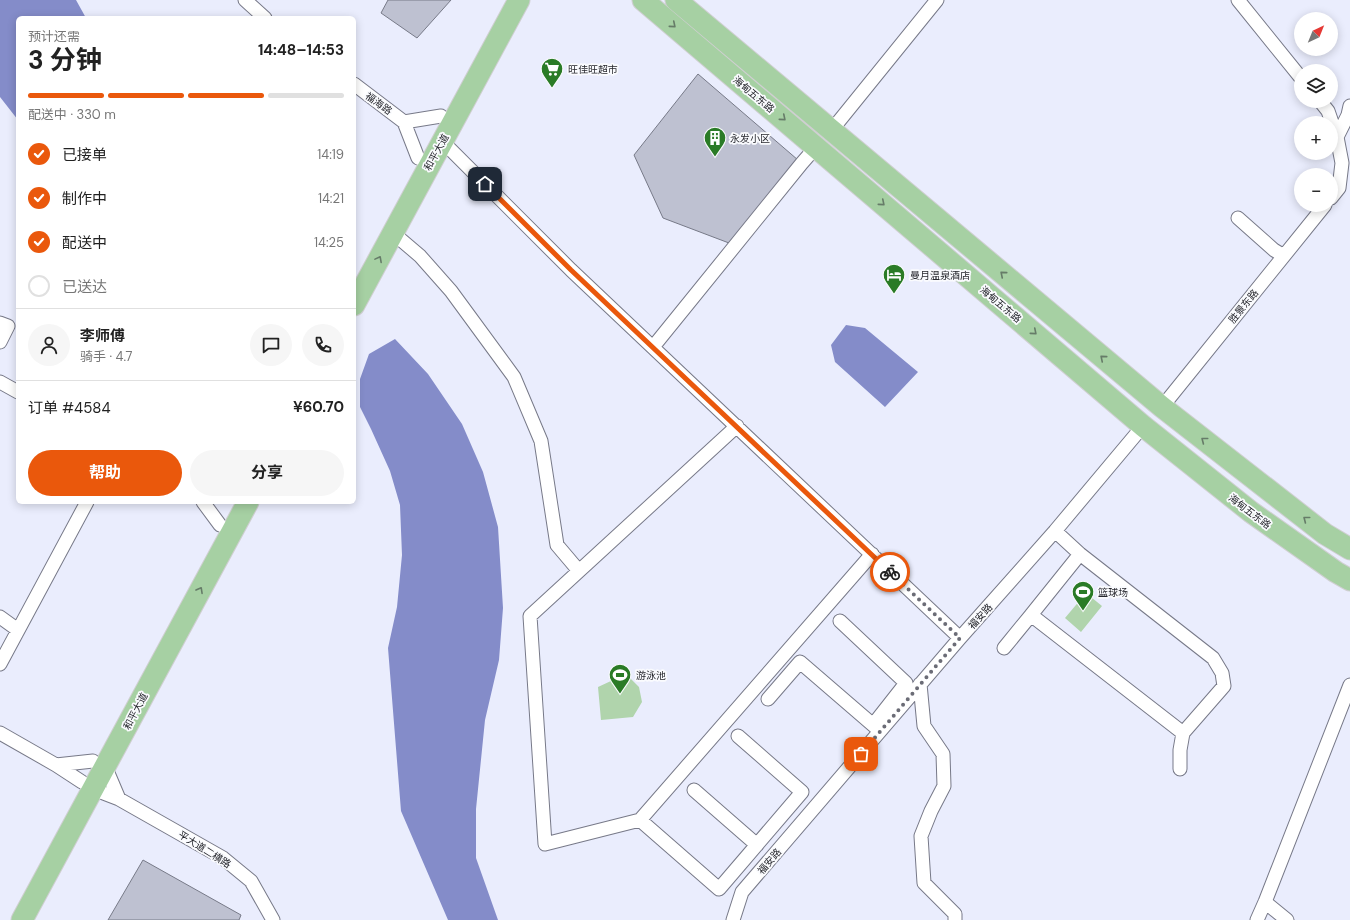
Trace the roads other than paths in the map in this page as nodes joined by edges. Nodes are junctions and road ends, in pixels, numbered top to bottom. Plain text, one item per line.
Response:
1 (245, 0) edge
2 (504, 0) edge
3 (519, 0) edge
4 (643, 0) edge
5 (676, 0) edge
6 (937, 0) edge
7 (1238, 0) edge
8 (263, 16) edge
9 (1294, 69) edge
10 (356, 86) edge
11 (1350, 106) edge
12 (441, 116) junction
13 (404, 122) junction
14 (831, 131) junction
15 (1338, 135) edge
16 (442, 141) junction
17 (1338, 142) edge
18 (816, 147) junction
19 (418, 158) junction
20 (1338, 189) edge
21 (1319, 212) edge
22 (1238, 218) dead end
23 (393, 233) junction
24 (1284, 256) junction
25 (356, 273) edge
26 (356, 301) edge
27 (4, 324) edge
28 (0, 342) edge
29 (653, 347) junction
30 (0, 382) edge
31 (16, 391) edge
32 (1162, 407) junction
33 (737, 426) junction
34 (1143, 426) junction
35 (86, 504) edge
36 (204, 504) edge
37 (231, 504) edge
38 (247, 504) edge
39 (220, 525) junction
40 (1055, 531) junction
41 (1325, 534) junction
42 (1350, 544) edge
43 (1350, 549) edge
44 (872, 554) junction
45 (1080, 554) junction
46 (579, 571) junction
47 (1347, 588) edge
48 (1031, 615) junction
49 (0, 617) edge
50 (840, 621) dead end
51 (18, 630) junction
52 (960, 638) junction
53 (1004, 648) dead end
54 (0, 664) edge
55 (920, 684) junction
56 (1350, 685) edge
57 (768, 700) dead end
58 (877, 728) junction
59 (0, 733) edge
60 (1184, 733) junction
61 (738, 736) dead end
62 (99, 764) junction
63 (56, 765) junction
64 (1180, 769) dead end
65 (87, 785) junction
66 (694, 790) dead end
67 (119, 798) junction
68 (640, 820) junction
69 (757, 845) junction
70 (1266, 902) junction
71 (8, 920) edge
72 (22, 920) edge
73 (274, 920) edge
74 (733, 920) edge
75 (955, 920) edge
76 (1257, 920) edge
77 (1287, 920) edge

1 - 8 street
2 - 12 main road, 和平大道
3 - 16 main road, 和平大道
4 -> 18 main road, 海甸五东路
5 - 14 main road
6 - 14 street
7 - 9 street
10 - 13 street, 福海路
11 - 15 street
12 - 13 street
12 - 19 main road, 和平大道
13 - 19 street
32 -> 14 main road
16 - 23 main road, 和平大道
16 - 29 street
17 - 20 street
18 - 29 street
18 -> 34 main road, 海甸五东路
19 - 25 main road, 和平大道
21 - 24 street, 胜景东路
22 - 24 street
26 -> 23 main road, 和平大道
23 - 46 street
24 - 32 street, 胜景东路
27 - 28 street
29 - 33 street
30 - 31 street
41 -> 32 main road
33 - 44 street
33 - 46 street
34 - 40 street, 福安路
34 - 47 main road, 海甸五东路
35 - 51 street
36 - 39 street
37 - 39 main road, 和平大道
62 -> 38 main road, 和平大道
39 - 62 main road, 和平大道
40 - 45 street
40 - 52 street, 福安路
41 - 42 main road
41 - 43 main road
44 - 52 street
44 - 68 street
45 - 48 street
45 - 60 street
46 - 68 street
48 - 53 street
48 - 60 street
49 - 51 street
50 - 58 street
51 - 54 street
52 - 55 street, 福安路
55 - 58 street, 福安路
55 - 75 street
56 - 70 street
57 - 58 street
58 - 74 street, 福安路
59 - 63 street, 平大道二横路
60 - 64 street
61 - 69 street
62 - 63 street
62 - 65 main road, 和平大道
62 - 67 street
63 - 65 street, 平大道二横路
65 - 67 street, 平大道二横路
65 - 71 main road, 和平大道
65 - 72 main road, 和平大道
66 - 69 street
67 - 73 street, 平大道二横路
68 - 69 street
70 - 76 street
70 - 77 street

